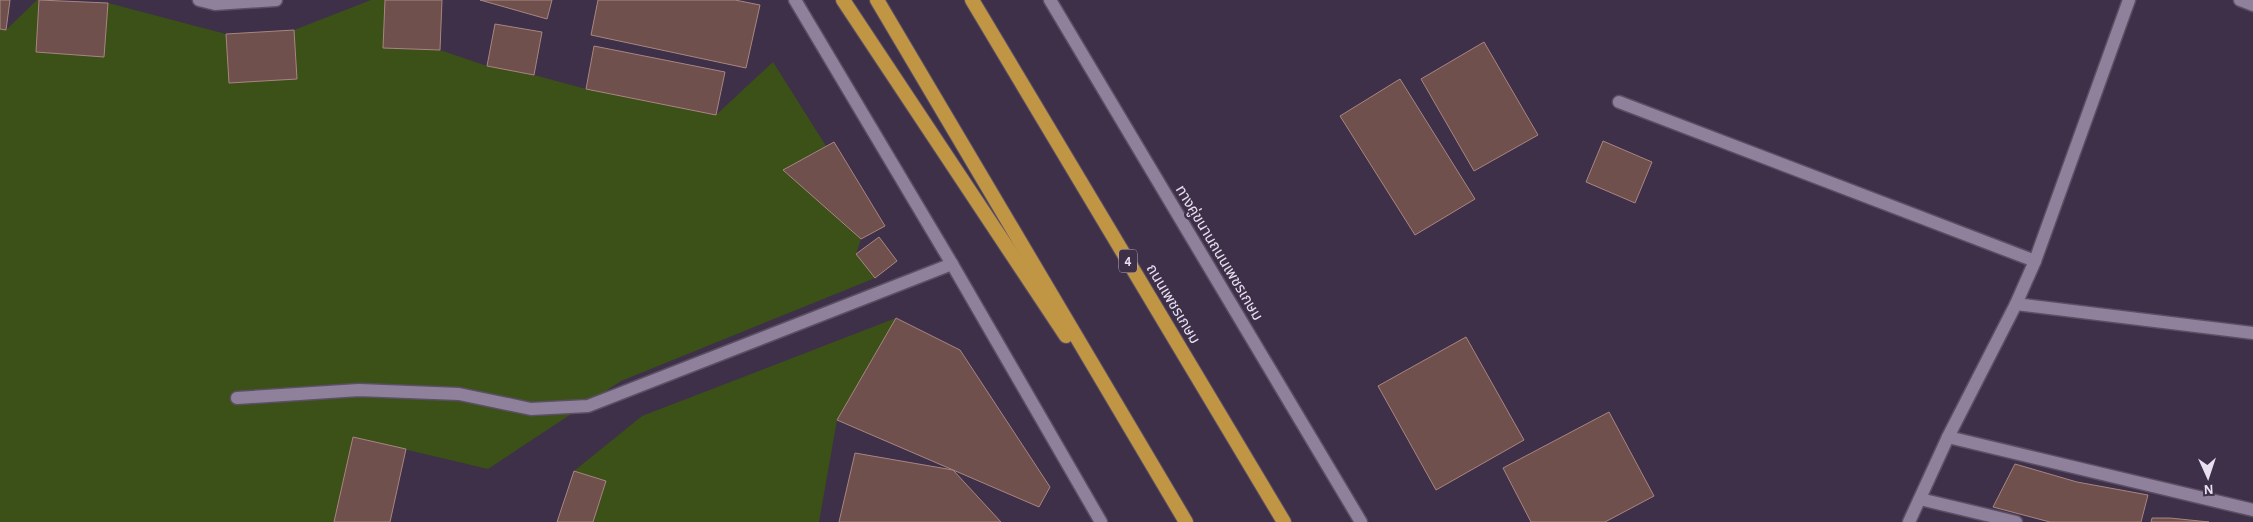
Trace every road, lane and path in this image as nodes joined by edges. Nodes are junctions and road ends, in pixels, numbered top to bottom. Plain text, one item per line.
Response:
1 (199, 0) edge
2 (276, 0) edge
3 (795, 0) edge
4 (843, 0) edge
5 (878, 0) edge
6 (972, 0) edge
7 (982, 0) edge
8 (1050, 0) edge
9 (2129, 0) edge
10 (2240, 0) edge
11 (2253, 5) edge
12 (1032, 100) junction
13 (1619, 102) dead end
14 (2034, 261) junction
15 (952, 264) junction
16 (2016, 304) junction
17 (2253, 333) edge
18 (237, 398) dead end
19 (1948, 437) junction
20 (1158, 474) junction
21 (1920, 499) junction
22 (2253, 510) edge
23 (1101, 522) edge
24 (1186, 522) edge
25 (1284, 522) edge
26 (1361, 522) edge
27 (1909, 522) edge
28 (2016, 522) edge

1 - 2 street
3 - 15 street
4 - 20 highway
5 - 20 highway
6 - 12 highway, ถนนเพชรเกษม / 4
7 - 12 highway
8 - 26 street, ทางคู่ขนานถนนเพชรเกษม
9 - 14 street
10 - 11 street
12 - 25 highway, ถนนเพชรเกษม / 4
13 - 14 street
14 - 16 street
15 - 18 street
15 - 23 street
16 - 17 street
16 - 19 street
19 - 21 street
19 - 22 street
20 - 24 highway
21 - 27 street
21 - 28 street

